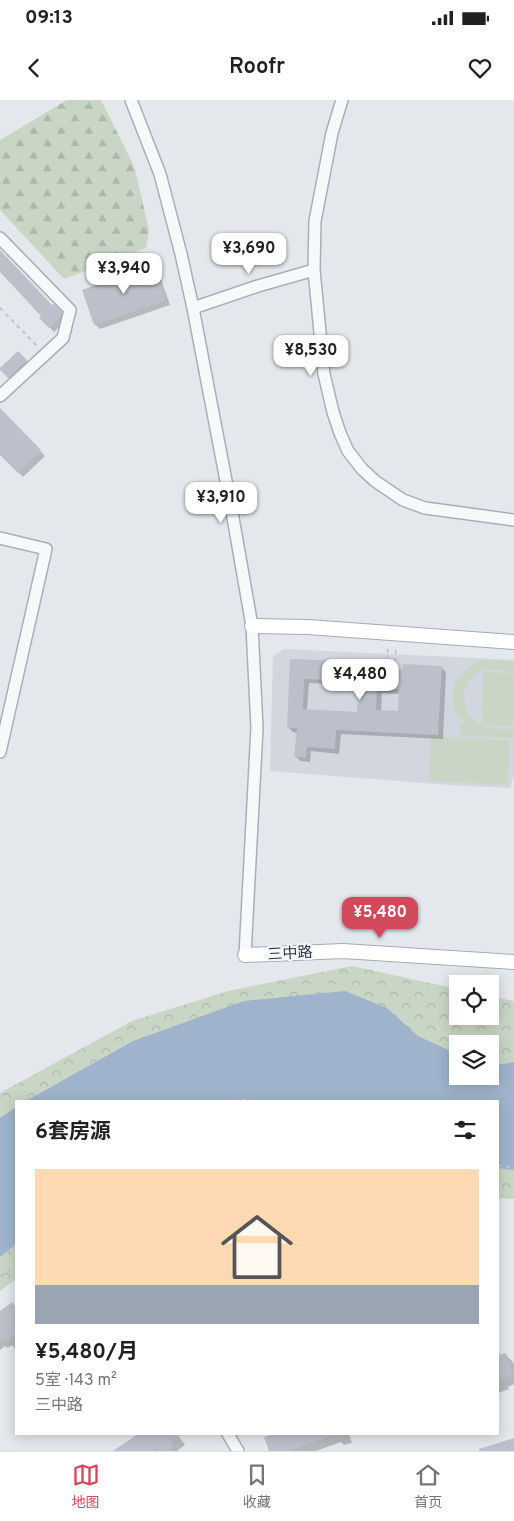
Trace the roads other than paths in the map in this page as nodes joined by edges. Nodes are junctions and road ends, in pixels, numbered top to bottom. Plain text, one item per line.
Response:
1 (131, 100) edge
2 (342, 100) edge
3 (0, 238) edge
4 (314, 270) junction
5 (193, 308) junction
6 (2, 389) edge
7 (514, 520) edge
8 (0, 538) edge
9 (252, 626) junction
10 (514, 642) edge
11 (0, 696) edge
12 (12, 699) junction
13 (0, 752) edge
14 (245, 956) joint
15 (514, 962) edge
16 (229, 1435) edge
17 (238, 1451) edge

1 - 5 street
2 - 4 street
3 - 6 street
4 - 5 street
4 - 7 street
5 - 9 street
8 - 12 street
9 - 10 main road
9 - 14 street
11 - 12 street
12 - 13 street
14 - 15 main road, 三中路
16 - 17 street

